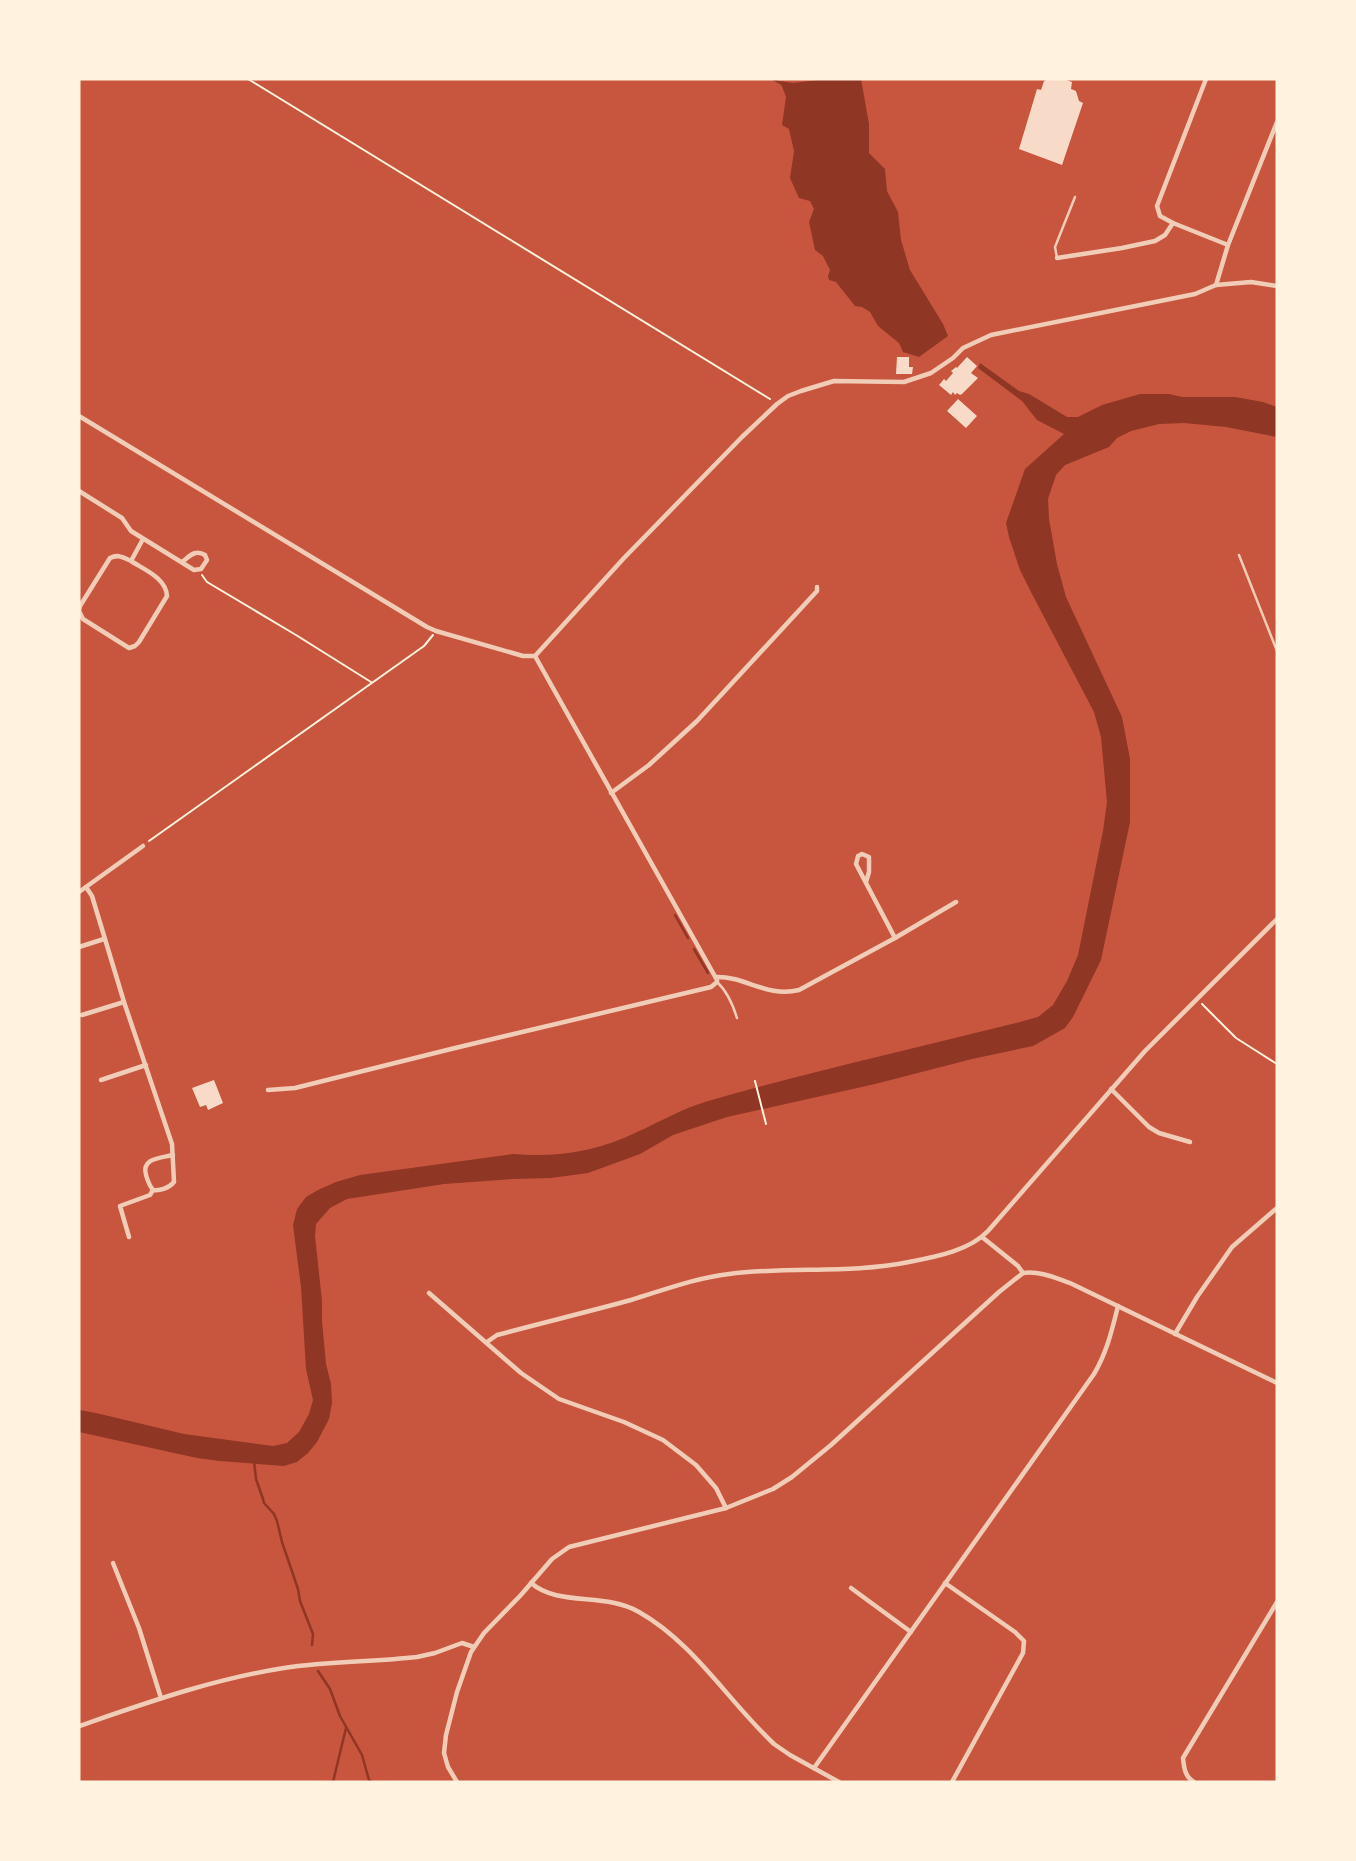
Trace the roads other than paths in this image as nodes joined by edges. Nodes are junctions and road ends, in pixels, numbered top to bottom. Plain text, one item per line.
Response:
1 (1206, 79) edge
2 (1277, 122) edge
3 (1075, 197) dead end
4 (1173, 223) junction
5 (1228, 245) junction
6 (1058, 258) joint
7 (1216, 285) junction
8 (1277, 286) edge
9 (79, 416) edge
10 (79, 491) edge
11 (143, 539) junction
12 (1239, 555) dead end
13 (131, 561) junction
14 (182, 562) junction
15 (817, 587) dead end
16 (1277, 651) edge
17 (535, 656) junction
18 (611, 793) junction
19 (143, 846) road end
20 (866, 882) junction
21 (86, 887) junction
22 (79, 892) edge
23 (956, 902) dead end
24 (1277, 919) edge
25 (895, 938) junction
26 (104, 939) junction
27 (79, 947) edge
28 (716, 980) junction
29 (124, 1002) junction
30 (82, 1015) dead end
31 (737, 1018) dead end
32 (146, 1065) junction
33 (101, 1080) dead end
34 (1111, 1089) junction
35 (268, 1090) dead end
36 (1190, 1142) dead end
37 (173, 1154) junction
38 (153, 1190) junction
39 (1277, 1208) edge
40 (129, 1237) dead end
41 (982, 1237) junction
42 (1023, 1273) junction
43 (429, 1293) dead end
44 (1118, 1306) junction
45 (1175, 1334) junction
46 (487, 1342) junction
47 (1277, 1383) edge
48 (726, 1508) junction
49 (113, 1563) dead end
50 (531, 1583) junction
51 (945, 1583) junction
52 (851, 1588) dead end
53 (1277, 1602) edge
54 (911, 1632) junction
55 (474, 1647) junction
56 (161, 1698) junction
57 (79, 1726) edge
58 (814, 1768) junction
59 (457, 1782) edge
60 (839, 1782) edge
61 (952, 1782) edge
62 (1194, 1782) edge

1 - 4 street
2 - 5 street
3 - 6 lane
4 - 5 street
4 - 6 street
5 - 7 street
7 - 8 street
7 - 17 street
9 - 17 street
10 - 11 street
11 - 13 street
11 - 14 street
12 - 16 lane
13 - 13 street
14 - 14 street
15 - 18 street
17 - 18 street
18 - 28 street
19 - 21 street
20 - 20 street
20 - 25 street
21 - 22 street
21 - 26 street
23 - 25 street
24 - 34 street
25 - 28 street
26 - 27 street
26 - 29 street
28 - 31 lane
28 - 35 street
29 - 30 street
29 - 32 street
32 - 33 street
32 - 37 street
34 - 36 street
34 - 41 street
37 - 38 street
37 - 38 street
38 - 40 street
39 - 45 street
41 - 42 street
41 - 46 street
42 - 44 street
42 - 48 street
43 - 46 street
44 - 45 street
44 - 51 street
45 - 47 street
46 - 48 street
48 - 50 street
49 - 56 street
50 - 55 street
50 - 58 street
51 - 54 street
51 - 61 street
52 - 54 street
53 - 62 street
54 - 58 street
55 - 56 street
55 - 59 street
56 - 57 street
58 - 60 street

